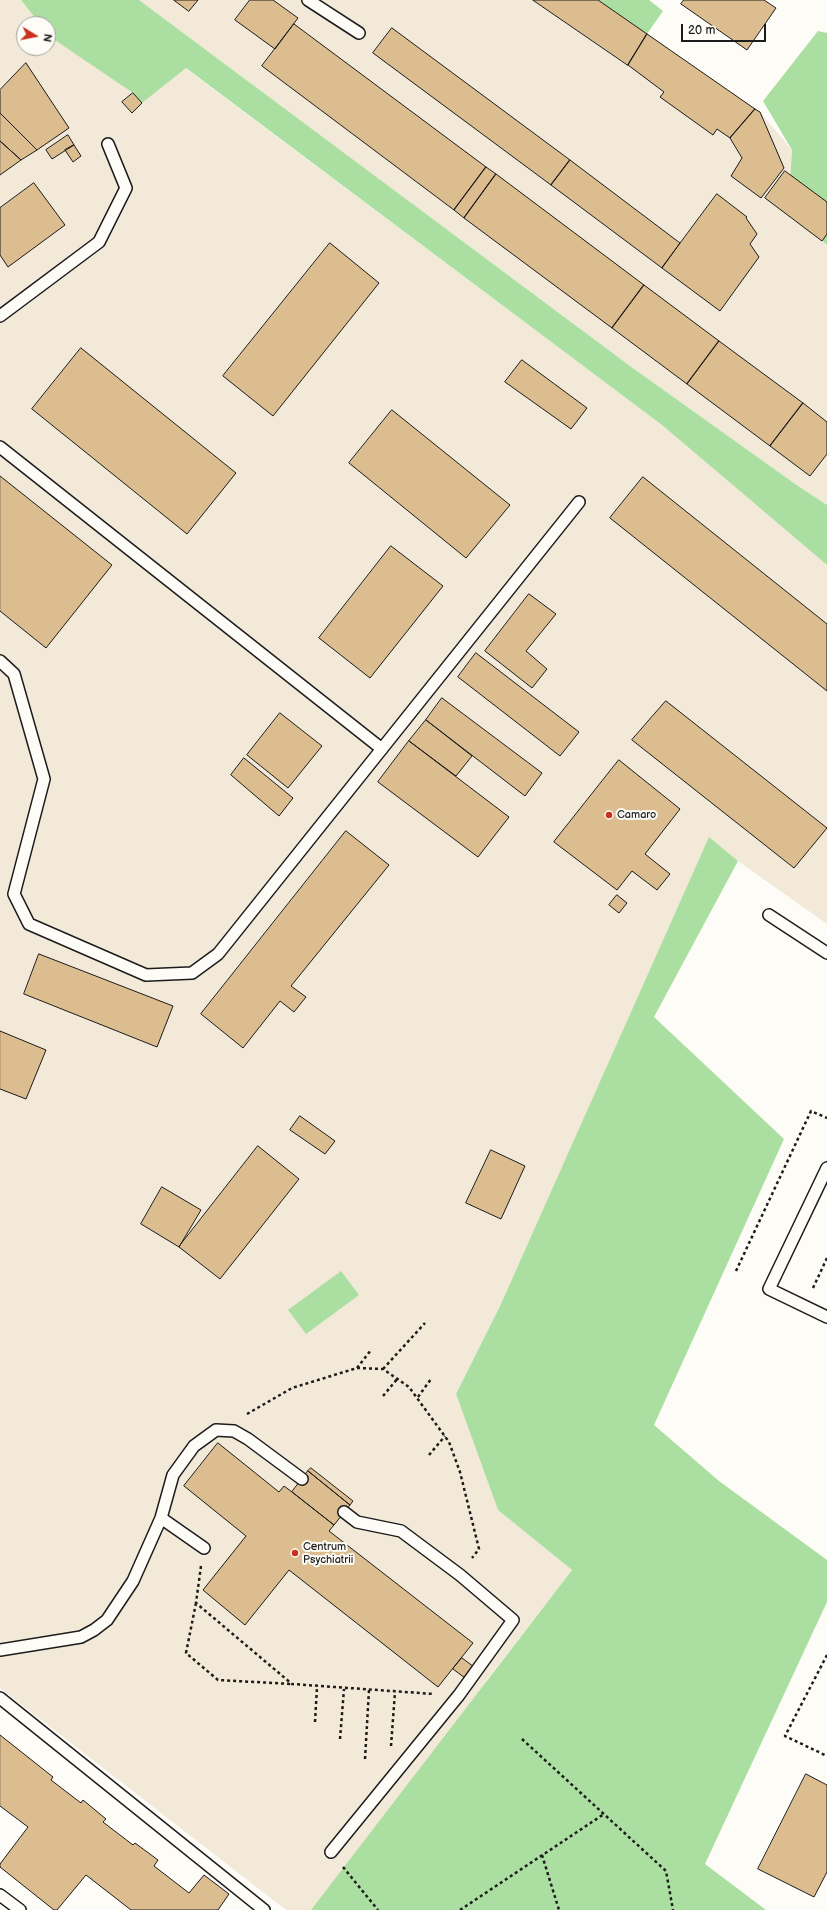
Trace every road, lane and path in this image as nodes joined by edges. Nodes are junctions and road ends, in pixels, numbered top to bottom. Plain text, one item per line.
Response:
1 (308, 0) edge
2 (359, 33) dead end
3 (108, 144) dead end
4 (0, 316) edge
5 (0, 447) edge
6 (579, 502) dead end
7 (0, 661) edge
8 (382, 750) junction
9 (769, 915) dead end
10 (827, 953) edge
11 (827, 1118) edge
12 (827, 1168) edge
13 (827, 1258) edge
14 (736, 1270) dead end
15 (817, 1292) dead end
16 (827, 1317) edge
17 (425, 1323) dead end
18 (371, 1350) dead end
19 (357, 1368) junction
20 (383, 1369) junction
21 (398, 1378) junction
22 (431, 1379) dead end
23 (383, 1396) dead end
24 (418, 1397) junction
25 (234, 1431) junction
26 (445, 1436) junction
27 (429, 1455) dead end
28 (302, 1479) dead end
29 (344, 1512) dead end
30 (161, 1518) junction
31 (204, 1548) joint
32 (460, 1574) junction
33 (196, 1603) junction
34 (0, 1650) edge
35 (827, 1655) edge
36 (292, 1684) junction
37 (316, 1687) junction
38 (344, 1689) junction
39 (369, 1690) junction
40 (395, 1692) junction
41 (0, 1698) edge
42 (455, 1700) junction
43 (315, 1722) dead end
44 (340, 1739) dead end
45 (522, 1739) dead end
46 (391, 1752) dead end
47 (827, 1756) edge
48 (365, 1759) dead end
49 (604, 1814) junction
50 (330, 1852) joint
51 (542, 1855) junction
52 (0, 1895) edge
53 (20, 1910) edge
54 (264, 1910) edge
55 (378, 1910) edge
56 (460, 1910) edge
57 (559, 1910) edge
58 (673, 1910) edge

1 - 2 lane
3 - 4 lane
5 - 8 lane
6 - 8 lane
7 - 8 lane
9 - 10 lane
11 - 14 path
12 - 16 lane
13 - 15 path
17 - 20 path
18 - 19 path
19 - 20 path
19 - 25 path
20 - 21 path
21 - 23 path
21 - 24 path
22 - 24 path
24 - 26 path
25 - 28 lane
25 - 30 lane
26 - 27 path
26 - 32 path
29 - 32 lane
30 - 31 lane
30 - 34 lane
31 - 33 path
32 - 42 lane
33 - 36 path
33 - 36 path
35 - 47 path
36 - 37 path
37 - 38 path
37 - 43 path
38 - 39 path
38 - 44 path
39 - 40 path
39 - 48 path
40 - 42 path
40 - 46 path
41 - 54 lane
42 - 50 lane
45 - 49 path
49 - 51 path
49 - 58 path
50 - 55 path
51 - 56 path
51 - 57 path
52 - 53 lane

